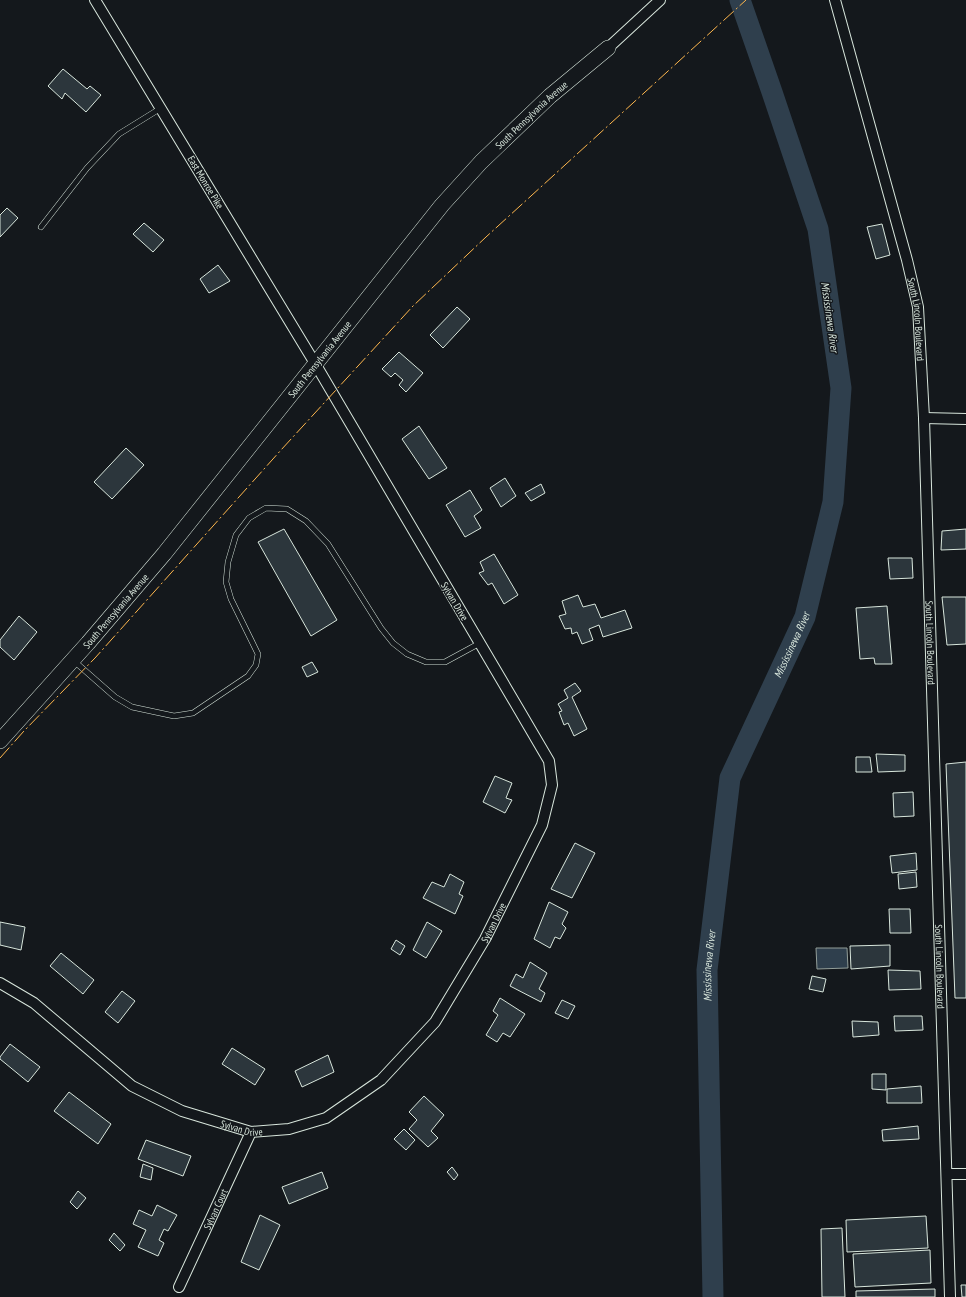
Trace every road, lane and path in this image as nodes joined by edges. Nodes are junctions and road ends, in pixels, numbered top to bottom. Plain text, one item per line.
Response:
1 (95, 0) edge
2 (660, 0) edge
3 (835, 0) edge
4 (608, 48) joint
5 (161, 108) junction
6 (41, 227) dead end
7 (316, 365) junction
8 (924, 418) junction
9 (966, 419) edge
10 (480, 643) junction
11 (73, 660) junction
12 (0, 741) edge
13 (0, 983) edge
14 (251, 1132) junction
15 (947, 1174) junction
16 (966, 1174) edge
17 (179, 1287) dead end
18 (950, 1297) edge

1 - 5 street, East Monroe Pike
2 - 4 street, South Pennsylvania Avenue
3 - 8 street, South Lincoln Boulevard
4 - 7 street, South Pennsylvania Avenue
5 - 6 lane
5 - 7 street, East Monroe Pike
7 - 10 street, Sylvan Drive
7 - 11 street, South Pennsylvania Avenue
8 - 9 street
8 - 15 street, South Lincoln Boulevard
10 - 11 lane
10 - 14 street, Sylvan Drive
11 - 12 street, South Pennsylvania Avenue
13 - 14 street, Sylvan Drive
14 - 17 street, Sylvan Court
15 - 16 street
15 - 18 street, South Lincoln Boulevard

